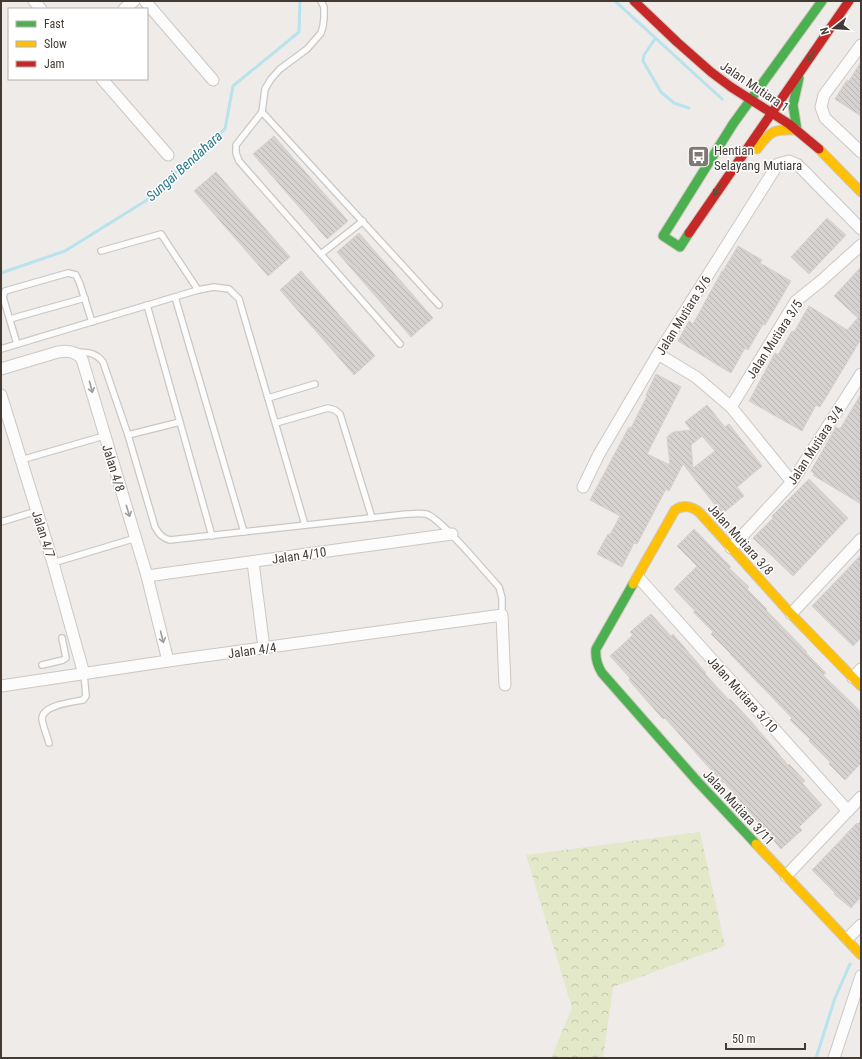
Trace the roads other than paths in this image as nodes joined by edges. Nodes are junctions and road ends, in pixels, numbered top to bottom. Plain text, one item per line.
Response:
1 (134, 1) edge
2 (145, 1) edge
3 (321, 1) edge
4 (634, 1) edge
5 (822, 1) edge
6 (849, 1) edge
7 (125, 8) edge
8 (861, 45) edge
9 (771, 70) junction
10 (800, 71) junction
11 (103, 80) edge
12 (212, 80) dead end
13 (722, 81) junction
14 (751, 99) junction
15 (262, 112) junction
16 (771, 112) junction
17 (733, 124) junction
18 (797, 130) junction
19 (861, 152) edge
20 (168, 156) dead end
21 (729, 174) junction
22 (861, 191) edge
23 (363, 221) junction
24 (861, 229) edge
25 (861, 245) edge
26 (101, 250) dead end
27 (321, 254) junction
28 (198, 290) junction
29 (176, 297) junction
30 (85, 298) junction
31 (147, 305) junction
32 (439, 305) dead end
33 (10, 319) junction
34 (92, 322) junction
35 (17, 344) junction
36 (400, 344) dead end
37 (1, 349) edge
38 (75, 352) junction
39 (658, 354) junction
40 (1, 369) edge
41 (861, 374) edge
42 (315, 384) dead end
43 (1, 395) edge
44 (268, 398) junction
45 (731, 407) junction
46 (180, 422) junction
47 (276, 423) junction
48 (128, 435) junction
49 (104, 436) junction
50 (20, 460) junction
51 (792, 482) junction
52 (583, 487) dead end
53 (37, 511) junction
54 (372, 518) junction
55 (1, 522) edge
56 (305, 525) junction
57 (244, 532) junction
58 (452, 534) junction
59 (212, 536) junction
60 (136, 538) junction
61 (861, 539) edge
62 (731, 548) junction
63 (253, 562) junction
64 (53, 563) junction
65 (147, 576) junction
66 (638, 577) junction
67 (791, 614) junction
68 (502, 615) junction
69 (62, 638) dead end
70 (76, 646) junction
71 (264, 648) junction
72 (64, 649) junction
73 (168, 661) junction
74 (42, 665) dead end
75 (861, 669) edge
76 (602, 673) joint
77 (84, 674) junction
78 (853, 678) junction
79 (1, 686) edge
80 (505, 686) dead end
81 (861, 686) edge
82 (49, 743) dead end
83 (861, 797) edge
84 (848, 811) junction
85 (786, 876) junction
86 (861, 925) edge
87 (847, 939) junction
88 (861, 955) edge
89 (861, 976) edge
90 (834, 1058) edge

1 - 7 street
2 - 12 street
3 - 15 lane
4 - 13 street, Jalan Mutiara 1
5 - 9 street
6 -> 10 street
8 - 19 street
9 - 13 street
9 - 14 street
10 - 16 street
10 - 18 street
11 - 20 street
13 - 14 street, Jalan Mutiara 1
13 - 17 street
14 - 16 street, Jalan Mutiara 1
14 - 17 street
15 - 23 lane
15 - 27 lane
16 - 18 street, Jalan Mutiara 1
16 - 21 street
21 -> 17 street
18 - 21 street
18 - 22 street, Jalan Mutiara 1
23 - 27 lane
23 - 32 lane
24 - 39 street, Jalan Mutiara 3/6
25 - 45 street, Jalan Mutiara 3/5
26 - 28 lane
27 - 36 lane
28 - 29 lane
28 - 44 lane
29 - 31 lane
29 - 57 lane
30 - 33 lane
30 - 33 lane
30 - 34 lane
31 - 34 lane
31 - 46 lane
33 - 35 lane
34 - 35 lane
35 - 37 lane
38 - 40 street
38 - 48 lane
38 -> 49 street, Jalan 4/8
39 - 45 street
39 - 52 street, Jalan Mutiara 3/6
41 - 51 street, Jalan Mutiara 3/4
42 - 44 lane
43 - 50 street, Jalan 4/7
44 - 47 lane
45 - 51 street
46 - 48 lane
46 - 59 lane
47 - 54 lane
47 - 56 lane
48 - 59 lane
49 - 50 lane
49 -> 60 street, Jalan 4/8
50 - 53 street, Jalan 4/7
51 - 62 street, Jalan Mutiara 3/4
53 - 55 lane
53 - 64 street, Jalan 4/7
54 - 56 lane
54 - 58 lane
56 - 57 lane
57 - 59 lane
58 - 63 street, Jalan 4/10
58 - 68 lane
60 - 64 lane
60 - 65 street, Jalan 4/8
61 - 67 street
62 - 66 street, Jalan Mutiara 3/8
62 - 67 street, Jalan Mutiara 3/8
63 - 65 street, Jalan 4/10
63 - 71 street
64 - 70 street, Jalan 4/7
65 -> 73 street, Jalan 4/8
66 - 76 street, Jalan Mutiara 3/8
66 - 84 street, Jalan Mutiara 3/10
67 - 78 street, Jalan Mutiara 3/8
68 - 71 street, Jalan 4/4
68 - 80 street
69 - 72 lane
70 - 72 lane
70 - 77 street, Jalan 4/7
71 - 73 street, Jalan 4/4
72 - 74 lane
73 - 77 street, Jalan 4/4
75 - 78 street
76 - 85 street, Jalan Mutiara 3/11
77 - 79 street, Jalan 4/4
77 - 82 lane
78 - 81 street, Jalan Mutiara 3/8
83 - 84 street
84 - 85 street
85 - 87 street, Jalan Mutiara 3/11
86 - 87 street
87 - 88 street, Jalan Mutiara 3/11
89 - 90 street

